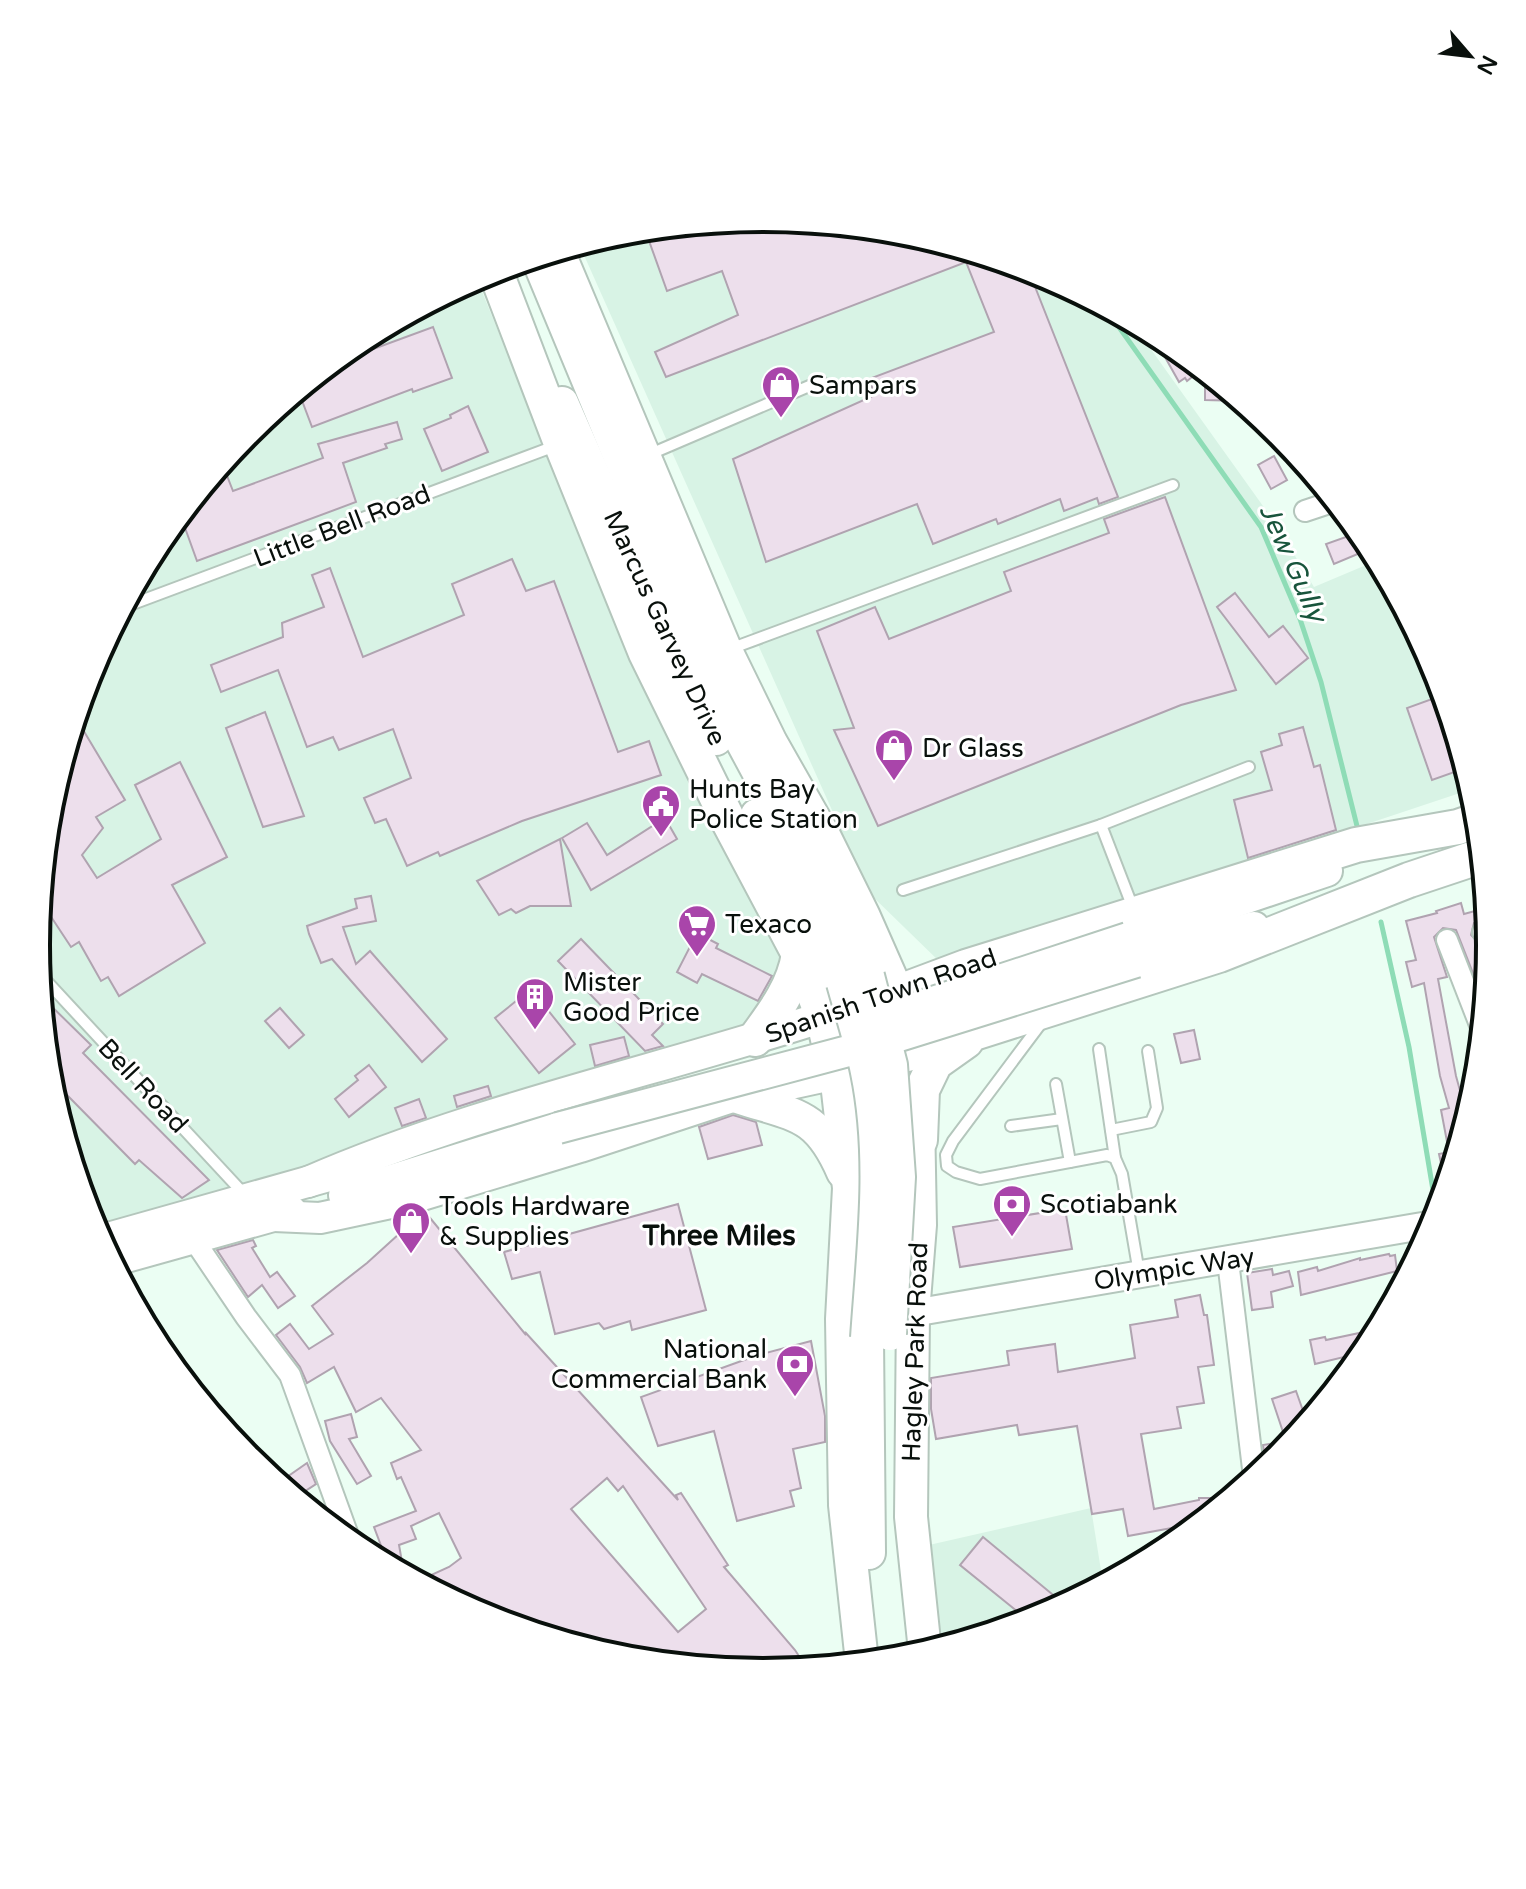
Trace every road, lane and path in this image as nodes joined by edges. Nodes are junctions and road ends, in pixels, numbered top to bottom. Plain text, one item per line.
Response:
1 (561, 261) edge
2 (541, 267) edge
3 (505, 280) edge
4 (506, 280) edge
5 (821, 381) dead end
6 (561, 443) junction
7 (643, 457) junction
8 (1173, 485) dead end
9 (1324, 505) edge
10 (1305, 511) dead end
11 (139, 602) edge
12 (725, 651) junction
13 (712, 709) junction
14 (1249, 767) dead end
15 (1465, 824) edge
16 (1101, 825) junction
17 (1471, 859) edge
18 (1409, 880) junction
19 (903, 890) dead end
20 (863, 917) junction
21 (1133, 938) junction
22 (1447, 940) dead end
23 (799, 954) junction
24 (966, 967) junction
25 (52, 987) edge
26 (897, 994) junction
27 (1053, 1007) junction
28 (1473, 1008) edge
29 (823, 1017) junction
30 (1010, 1021) junction
31 (755, 1039) junction
32 (1099, 1049) dead end
33 (1148, 1051) dead end
34 (876, 1066) junction
35 (1056, 1084) dead end
36 (735, 1096) junction
37 (1062, 1119) junction
38 (556, 1122) junction
39 (1011, 1126) dead end
40 (1111, 1130) junction
41 (920, 1140) junction
42 (1115, 1158) junction
43 (1070, 1162) junction
44 (308, 1182) junction
45 (849, 1188) junction
46 (248, 1198) junction
47 (274, 1216) junction
48 (1418, 1226) edge
49 (113, 1237) edge
50 (192, 1237) junction
51 (123, 1258) edge
52 (1228, 1261) junction
53 (1139, 1275) junction
54 (890, 1328) junction
55 (1252, 1463) edge
56 (342, 1519) edge
57 (924, 1639) edge
58 (902, 1644) edge
59 (880, 1647) edge
60 (861, 1650) edge

1 - 7 highway, Marcus Garvey Drive
2 - 13 main road, Marcus Garvey Drive
3 - 6 highway, Marcus Garvey Drive
4 - 13 main road, Marcus Garvey Drive
5 - 7 lane
6 - 11 lane, Little Bell Road
6 - 23 highway, Marcus Garvey Drive
7 - 12 highway, Marcus Garvey Drive
8 - 12 lane
9 - 10 street
12 - 20 highway, Marcus Garvey Drive
13 - 34 main road, Marcus Garvey Drive, bridge
14 - 16 lane
15 - 21 highway, Spanish Town Road
16 - 19 lane
16 - 21 lane
17 - 18 highway, Spanish Town Road
18 - 21 main road, Spanish Town Road
18 - 27 highway, Spanish Town Road
20 - 24 highway
20 - 26 highway, Marcus Garvey Drive
21 - 24 highway, Spanish Town Road
21 - 38 main road, Spanish Town Road, bridge
22 - 28 street
23 - 29 highway, Marcus Garvey Drive
23 - 31 highway
24 - 26 highway, Spanish Town Road
25 - 46 lane, Bell Road
26 - 29 highway, Spanish Town Road
26 - 34 highway, Marcus Garvey Drive
27 - 30 highway, Spanish Town Road
27 - 43 lane
29 - 31 main road, Spanish Town Road
29 - 34 highway, Marcus Garvey Drive
30 - 34 highway, Spanish Town Road
30 - 41 highway
31 - 44 main road, Spanish Town Road
32 - 40 lane
33 - 40 lane
34 - 36 main road, Spanish Town Road
34 - 41 main road, Hagley Park Road
34 - 45 main road
34 - 54 main road, Hagley Park Road, bridge
35 - 37 lane
36 - 45 main road
36 - 47 main road, Spanish Town Road
37 - 39 lane
37 - 43 lane
38 - 44 main road, Spanish Town Road
38 - 47 main road, Spanish Town Road
40 - 42 lane
41 - 54 main road, Hagley Park Road
42 - 43 lane
42 - 53 lane
44 - 46 main road, Spanish Town Road
45 - 54 main road
45 - 60 main road
46 - 49 main road, Spanish Town Road
47 - 50 main road, Spanish Town Road
48 - 52 street, Olympic Way
50 - 51 main road, Spanish Town Road
50 - 56 street
52 - 53 street, Olympic Way
52 - 55 street
53 - 54 street, Olympic Way
54 - 57 main road, Hagley Park Road
54 - 58 main road, Hagley Park Road
54 - 59 main road, Hagley Park Road

